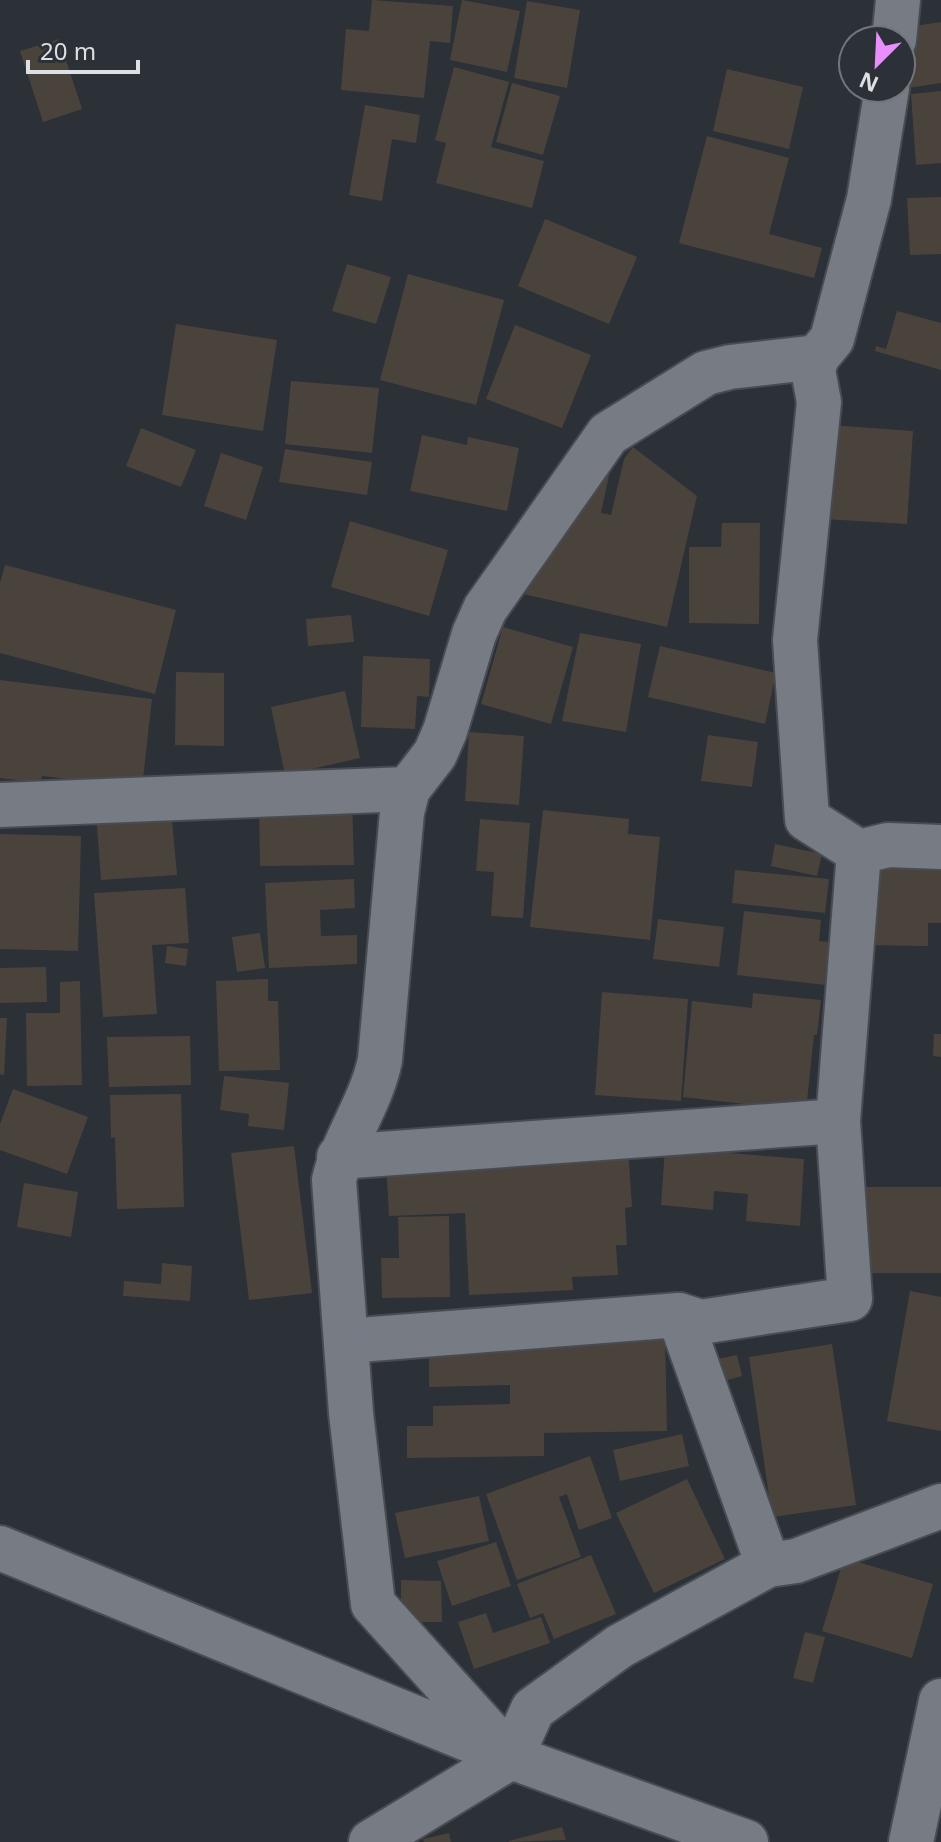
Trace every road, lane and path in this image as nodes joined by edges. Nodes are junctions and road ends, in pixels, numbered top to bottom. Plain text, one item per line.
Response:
1 (898, 0) edge
2 (896, 24) edge
3 (884, 104) edge
4 (817, 357) junction
5 (408, 789) junction
6 (0, 805) edge
7 (941, 847) edge
8 (859, 852) junction
9 (838, 1121) junction
10 (339, 1157) junction
11 (679, 1315) junction
12 (346, 1341) junction
13 (941, 1506) edge
14 (0, 1548) edge
15 (768, 1565) junction
16 (941, 1701) edge
17 (511, 1757) junction
18 (371, 1842) edge
19 (746, 1842) edge
20 (911, 1842) edge

1 - 2 street
3 - 4 street
4 - 5 street
4 - 8 street
5 - 6 street
5 - 10 street
7 - 8 street
8 - 9 street
9 - 10 street
9 - 11 street
10 - 12 street
11 - 12 street
11 - 15 street
12 - 17 street
13 - 15 street
14 - 17 street
15 - 17 street
16 - 20 street
17 - 18 street
17 - 19 street

